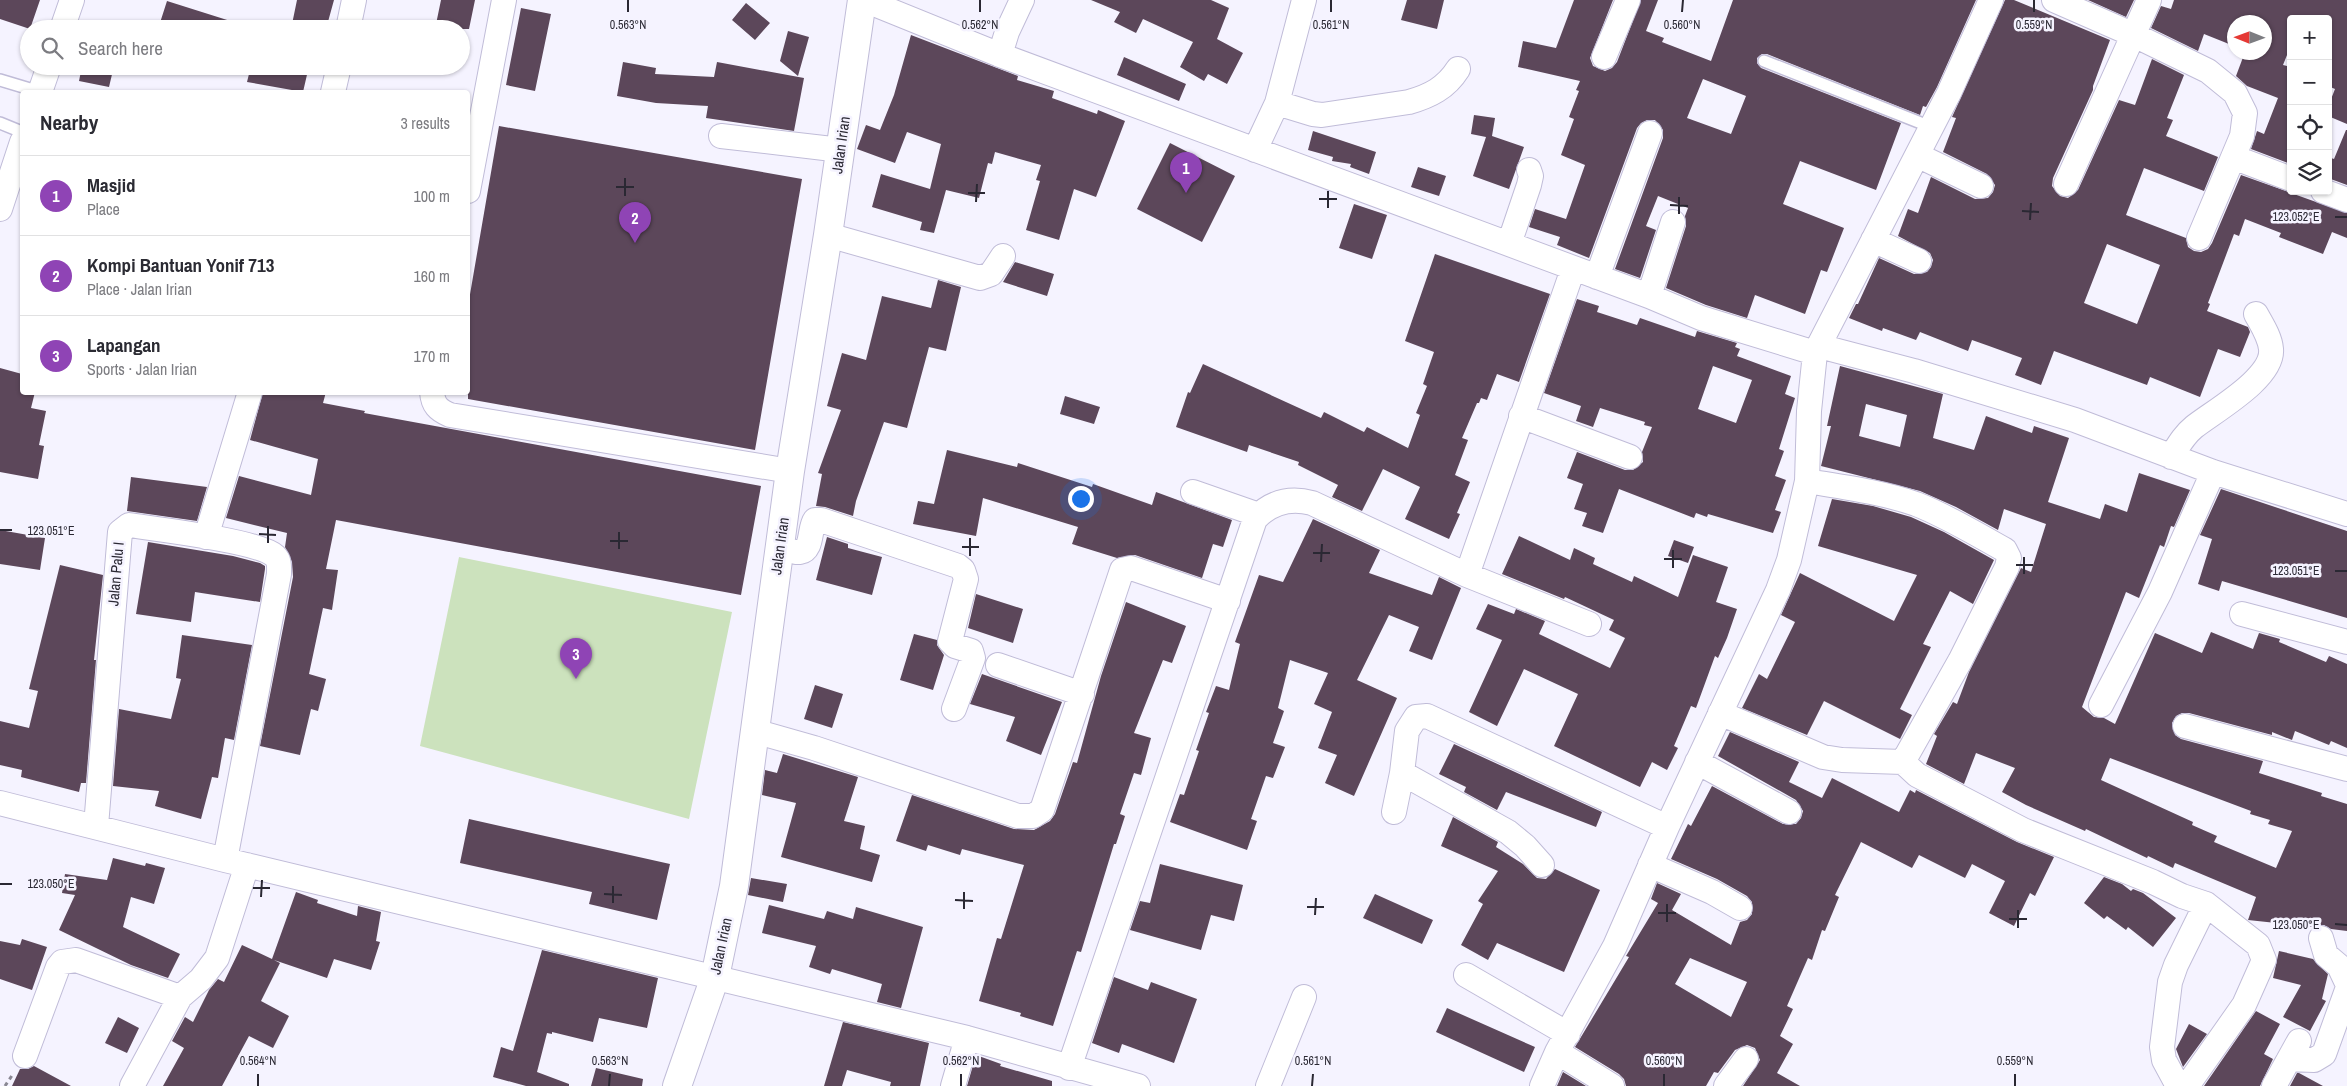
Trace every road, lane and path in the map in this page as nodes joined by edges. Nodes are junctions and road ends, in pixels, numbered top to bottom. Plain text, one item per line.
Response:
1 (72, 0) edge
2 (354, 0) edge
3 (504, 0) edge
4 (863, 0) edge
5 (1304, 0) edge
6 (1628, 0) edge
7 (1991, 0) edge
8 (2054, 0) edge
9 (2149, 0) edge
10 (1021, 1) edge
11 (65, 20) edge
12 (350, 20) edge
13 (2134, 35) junction
14 (1000, 55) junction
15 (1604, 57) dead end
16 (1764, 61) dead end
17 (1458, 69) dead end
18 (46, 75) edge
19 (337, 75) edge
20 (0, 80) edge
21 (33, 90) edge
22 (41, 90) edge
23 (333, 90) edge
24 (1275, 106) junction
25 (0, 123) edge
26 (1931, 127) junction
27 (20, 131) edge
28 (1650, 133) dead end
29 (721, 136) dead end
30 (1257, 144) junction
31 (20, 148) edge
32 (840, 150) junction
33 (1916, 155) junction
34 (2233, 157) junction
35 (1529, 170) dead end
36 (2287, 177) edge
37 (470, 180) edge
38 (2066, 184) dead end
39 (1981, 186) dead end
40 (2332, 194) edge
41 (2347, 200) edge
42 (0, 209) edge
43 (1673, 222) dead end
44 (828, 235) junction
45 (2199, 238) dead end
46 (1872, 240) junction
47 (1509, 244) junction
48 (1003, 256) dead end
49 (1919, 261) dead end
50 (1573, 269) junction
51 (1597, 277) junction
52 (1649, 296) junction
53 (2256, 314) dead end
54 (1817, 349) junction
55 (249, 395) edge
56 (433, 395) edge
57 (1521, 416) junction
58 (1630, 457) dead end
59 (2171, 457) junction
60 (790, 471) junction
61 (2212, 472) junction
62 (1807, 481) junction
63 (1193, 492) dead end
64 (2347, 514) edge
65 (1259, 515) junction
66 (206, 537) junction
67 (780, 548) junction
68 (1467, 575) junction
69 (1228, 600) junction
70 (2242, 614) dead end
71 (1589, 624) dead end
72 (2347, 642) edge
73 (998, 665) dead end
74 (1082, 694) junction
75 (2100, 705) dead end
76 (954, 709) dead end
77 (1720, 713) junction
78 (2185, 726) dead end
79 (754, 731) junction
80 (1697, 762) junction
81 (1904, 762) junction
82 (2347, 768) edge
83 (1402, 773) junction
84 (0, 802) edge
85 (1394, 812) dead end
86 (1789, 812) dead end
87 (96, 826) junction
88 (1666, 827) junction
89 (236, 862) junction
90 (1542, 865) dead end
91 (1650, 865) junction
92 (2206, 904) junction
93 (1740, 908) dead end
94 (2321, 938) dead end
95 (1466, 976) dead end
96 (715, 977) junction
97 (2347, 983) edge
98 (2347, 990) edge
99 (180, 996) junction
100 (1304, 997) dead end
101 (967, 1038) junction
102 (2339, 1041) edge
103 (1562, 1043) junction
104 (24, 1056) dead end
105 (1746, 1059) dead end
106 (1069, 1068) junction
107 (132, 1086) edge
108 (677, 1086) edge
109 (953, 1086) edge
110 (1138, 1086) edge
111 (1268, 1086) edge
112 (1542, 1086) edge
113 (1612, 1086) edge
114 (1726, 1086) edge
115 (2178, 1086) edge
116 (2187, 1086) edge
117 (2274, 1086) edge

1 - 11 street
2 - 12 street
3 - 37 street
4 - 14 street
4 - 32 street, Jalan Irian
5 - 24 street
6 - 15 street
7 - 26 street
8 - 13 street
9 - 13 street
10 - 14 street
13 - 34 street
13 - 38 street
14 - 30 street
16 - 26 lane
17 - 24 street
18 - 22 street
19 - 23 street
20 - 21 lane
24 - 30 street
25 - 27 lane
26 - 33 street
28 - 51 street
29 - 32 street
30 - 47 street
31 - 42 street
32 - 44 street, Jalan Irian
33 - 39 street
33 - 46 street
34 - 36 street
34 - 45 street
35 - 47 street
40 - 41 street
43 - 52 street
44 - 48 street
44 - 60 street, Jalan Irian
46 - 49 street
46 - 54 street
47 - 50 street
50 - 51 street
50 - 57 street
51 - 52 street
52 - 54 street
53 - 59 street
54 - 59 street
54 - 62 street
55 - 66 street
56 - 60 street
57 - 58 street
57 - 68 street
59 - 61 street
60 - 67 street, Jalan Irian
61 - 64 street
61 - 75 street
62 - 77 street
62 - 81 street
63 - 65 street
65 - 68 street
65 - 69 street
66 - 87 street, Jalan Palu I
66 - 89 street, Jalan Palu I
67 - 76 street
67 - 79 street, Jalan Irian
68 - 71 street
69 - 74 street
69 - 106 street
70 - 72 street
73 - 74 street
74 - 79 street
77 - 80 street
77 - 81 street
78 - 82 street
79 - 96 street, Jalan Irian
80 - 86 street
80 - 88 street
81 - 92 street
83 - 85 street
83 - 88 street
83 - 90 street
84 - 87 street
87 - 89 street
88 - 91 street
89 - 96 street
89 - 99 street, Jalan Palu I
91 - 93 street
91 - 103 street
92 - 115 street
92 - 116 street
94 - 97 street
95 - 103 street
96 - 101 street
96 - 108 street, Jalan Irian
98 - 102 street
99 - 104 street
99 - 107 street
100 - 111 street
101 - 106 street
101 - 109 street
102 - 117 street
103 - 112 street
103 - 113 street
105 - 114 street
106 - 110 street

